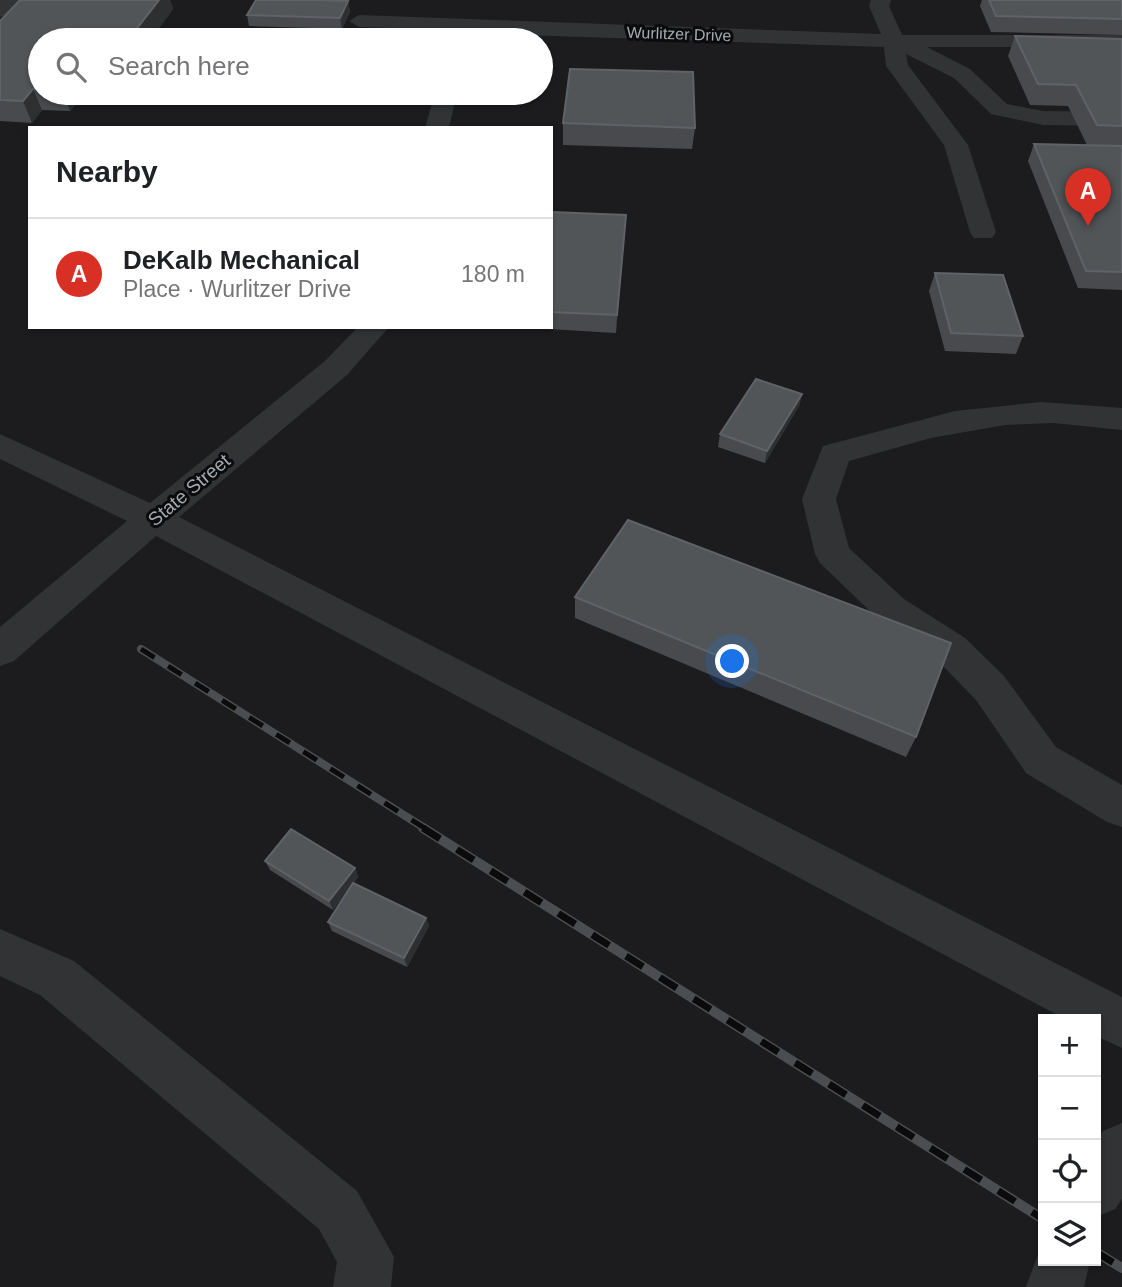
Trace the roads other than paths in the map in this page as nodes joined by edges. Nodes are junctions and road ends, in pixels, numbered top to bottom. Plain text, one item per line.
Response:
1 (472, 0) edge
2 (881, 0) edge
3 (359, 21) dead end
4 (432, 28) edge
5 (464, 28) edge
6 (553, 33) edge
7 (894, 41) junction
8 (1122, 41) edge
9 (443, 105) edge
10 (1122, 119) edge
11 (438, 126) edge
12 (983, 232) dead end
13 (373, 329) edge
14 (1122, 419) edge
15 (0, 445) edge
16 (153, 519) junction
17 (0, 650) edge
18 (1122, 808) edge
19 (0, 951) edge
20 (1122, 1023) edge
21 (1122, 1150) edge
22 (1101, 1182) edge
23 (1061, 1266) edge
24 (362, 1287) edge
25 (1055, 1287) edge

1 - 5 street
2 - 7 street
3 - 4 street, Wurlitzer Drive
6 - 7 street, Wurlitzer Drive
7 - 8 street, Wurlitzer Drive
7 - 10 street
7 - 12 street
9 - 11 street
13 - 16 street, State Street
14 - 18 street
15 - 16 street
16 - 17 street, State Street
16 - 20 street
19 - 24 street
21 - 22 street
23 - 25 street

